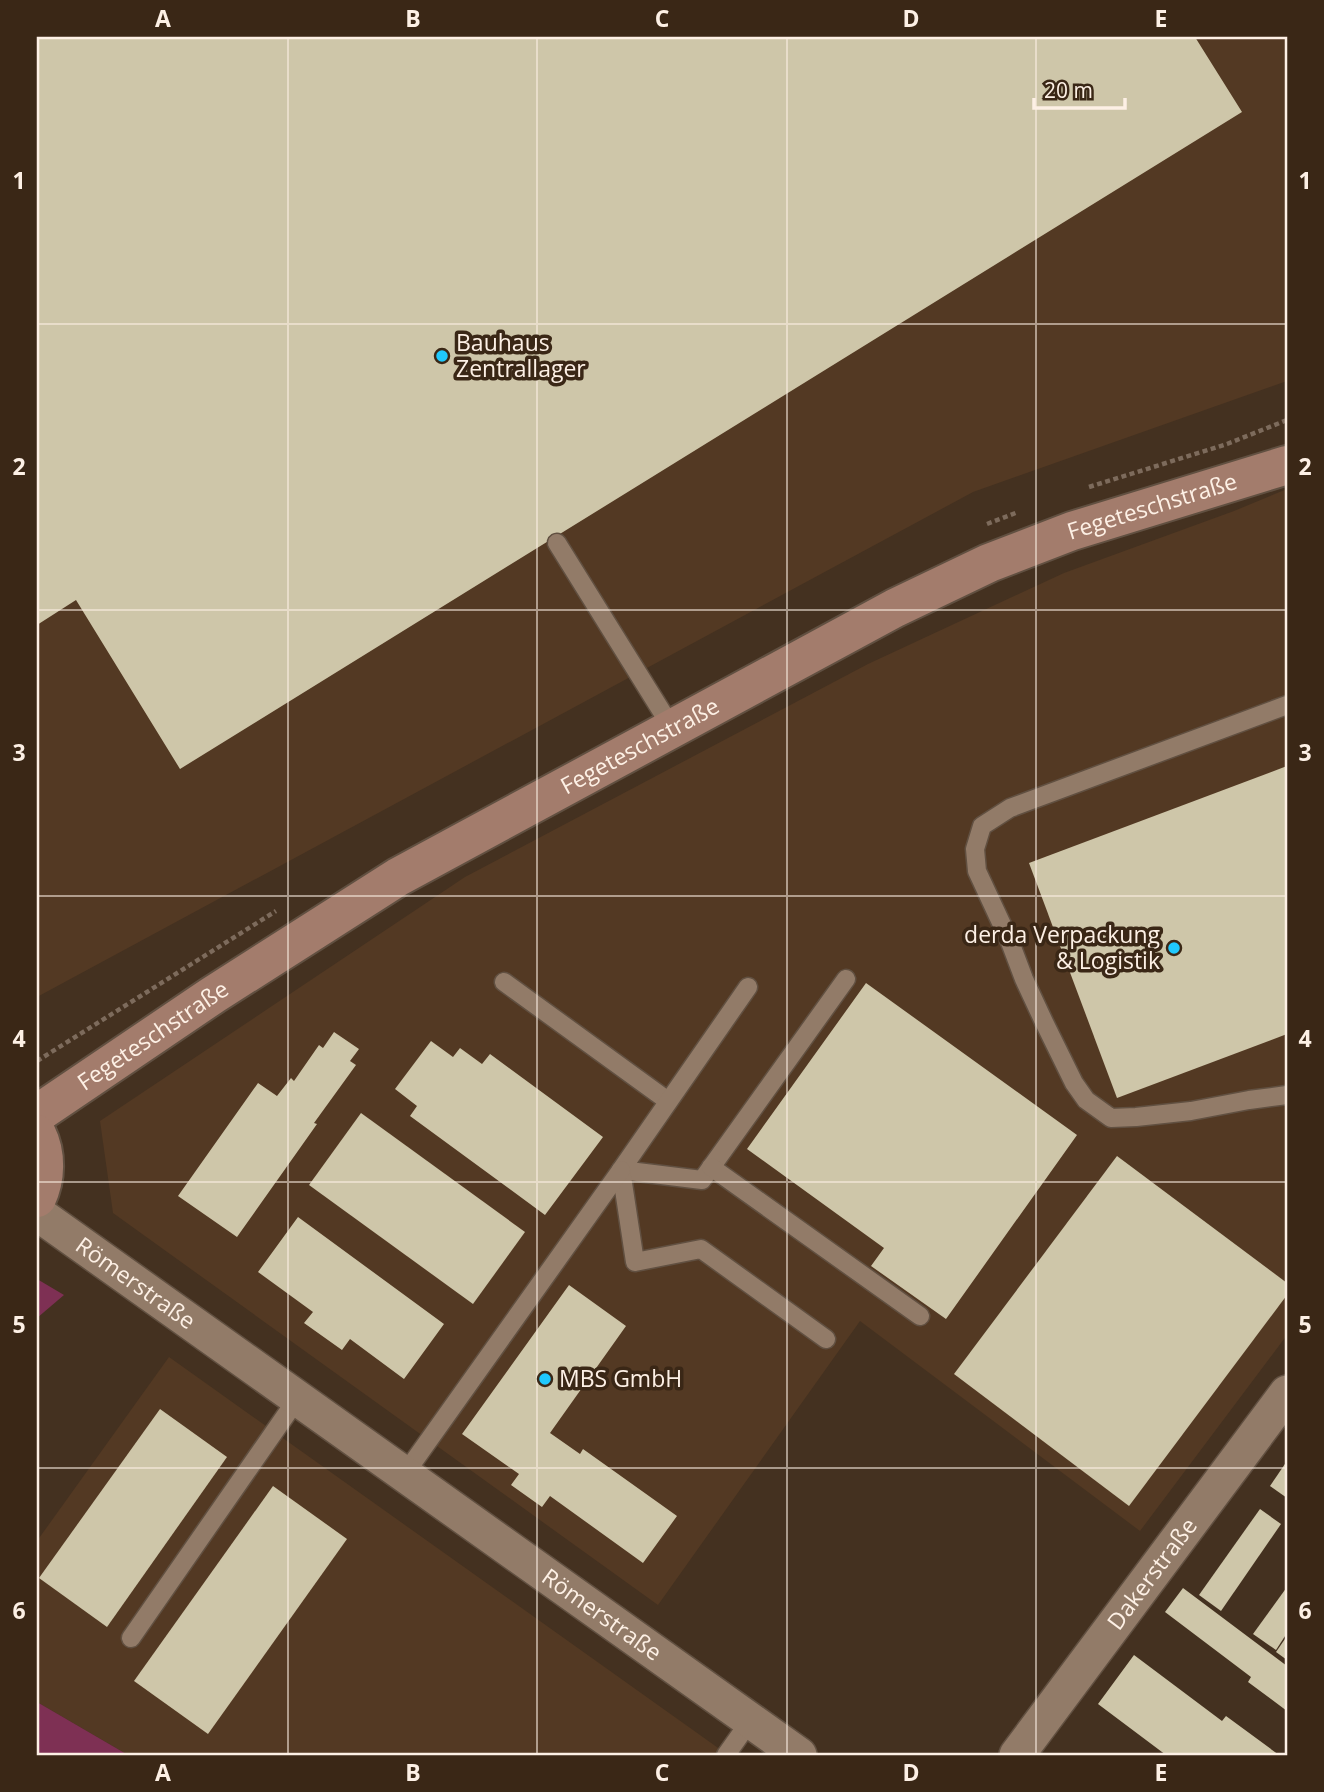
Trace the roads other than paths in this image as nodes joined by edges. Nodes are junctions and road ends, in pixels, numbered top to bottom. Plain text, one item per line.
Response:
1 (1287, 465) edge
2 (557, 543) dead end
3 (1287, 705) edge
4 (672, 728) junction
5 (846, 979) dead end
6 (505, 982) dead end
7 (748, 987) dead end
8 (1287, 1096) edge
9 (668, 1101) junction
10 (37, 1114) edge
11 (37, 1134) edge
12 (711, 1167) junction
13 (621, 1170) junction
14 (37, 1198) edge
15 (37, 1213) edge
16 (920, 1316) dead end
17 (826, 1339) dead end
18 (1287, 1393) edge
19 (297, 1399) junction
20 (404, 1475) junction
21 (131, 1638) dead end
22 (750, 1721) junction
23 (726, 1755) edge
24 (799, 1755) edge
25 (1017, 1755) edge

1 - 4 main road, Fegeteschstraße
2 - 4 lane
3 - 8 lane
4 - 10 main road, Fegeteschstraße
5 - 12 lane
6 - 9 lane
7 - 9 lane
9 - 13 lane
11 - 14 main road
12 - 13 lane
12 - 16 lane
13 - 17 lane
13 - 20 lane
15 - 19 street, Römerstraße
18 - 25 street, Dakerstraße
19 - 20 street, Römerstraße
19 - 21 lane
20 - 22 street, Römerstraße
22 - 23 lane
22 - 24 street, Römerstraße

